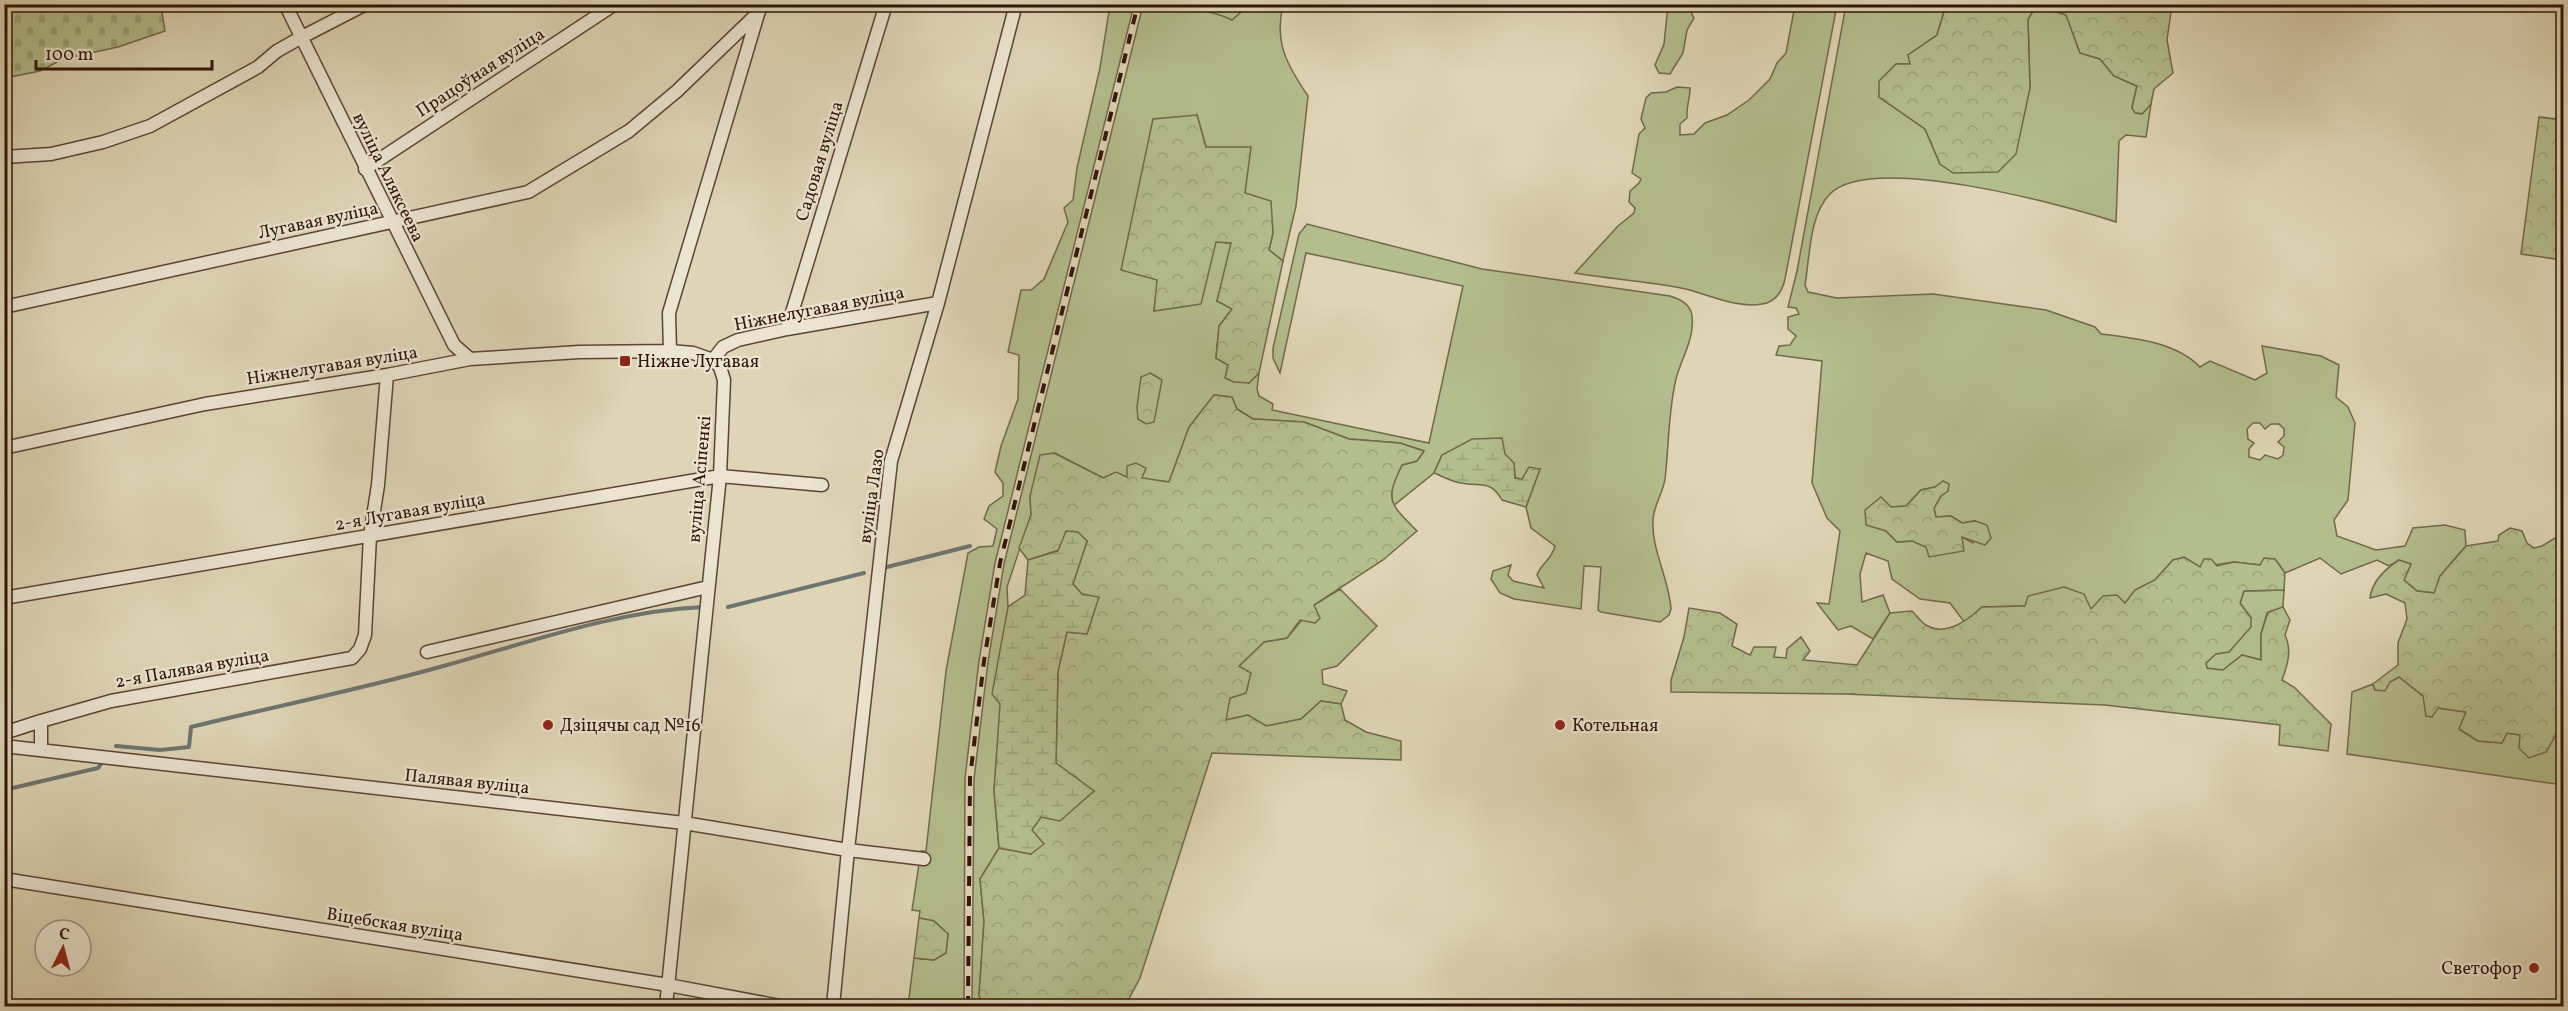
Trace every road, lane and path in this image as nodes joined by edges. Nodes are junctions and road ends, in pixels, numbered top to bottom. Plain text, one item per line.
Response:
1 (285, 4) edge
2 (366, 4) edge
3 (615, 4) edge
4 (886, 4) edge
5 (1016, 4) edge
6 (760, 8) edge
7 (300, 38) junction
8 (4, 157) edge
9 (365, 169) junction
10 (391, 223) junction
11 (938, 303) junction
12 (4, 307) edge
13 (787, 328) junction
14 (670, 351) junction
15 (470, 359) junction
16 (713, 360) junction
17 (387, 375) junction
18 (4, 448) edge
19 (720, 476) junction
20 (822, 485) dead end
21 (370, 536) junction
22 (708, 587) junction
23 (4, 598) edge
24 (427, 652) dead end
25 (41, 721) junction
26 (4, 733) edge
27 (4, 746) edge
28 (41, 749) junction
29 (684, 824) junction
30 (848, 850) junction
31 (924, 859) dead end
32 (4, 879) edge
33 (668, 986) junction
34 (666, 1006) edge
35 (780, 1006) edge
36 (833, 1006) edge

1 - 7 street, вуліца Аляксеева
2 - 7 street
3 - 9 street, Працоўная вуліца
4 - 13 street, Садовая вуліца
5 - 11 street, вуліца Лазо
6 - 10 street, Лугавая вуліца
6 - 14 street
7 - 8 street
7 - 9 street, вуліца Аляксеева
9 - 10 street, вуліца Аляксеева
10 - 12 street, Лугавая вуліца
10 - 15 street, вуліца Аляксеева
11 - 13 street, Ніжнелугавая вуліца
11 - 30 street, вуліца Лазо
13 - 16 street, Ніжнелугавая вуліца
14 - 15 street, Ніжнелугавая вуліца
14 - 16 street
15 - 17 street, Ніжнелугавая вуліца
16 - 19 street, вуліца Асіпенкі
17 - 18 street, Ніжнелугавая вуліца
17 - 21 street
19 - 20 street, 2-я Лугавая вуліца
19 - 21 street, 2-я Лугавая вуліца
19 - 22 street, вуліца Асіпенкі
21 - 23 street, 2-я Лугавая вуліца
21 - 25 street, 2-я Палявая вуліца
22 - 24 street
22 - 29 street, вуліца Асіпенкі
25 - 26 street, 2-я Палявая вуліца
25 - 28 street
27 - 28 street, Палявая вуліца
28 - 29 street, Палявая вуліца
29 - 30 street, Палявая вуліца
29 - 33 street, вуліца Асіпенкі
30 - 31 street, Палявая вуліца
30 - 36 street, вуліца Лазо
32 - 33 street, Віцебская вуліца
33 - 34 street, вуліца Асіпенкі
33 - 35 street, Віцебская вуліца

